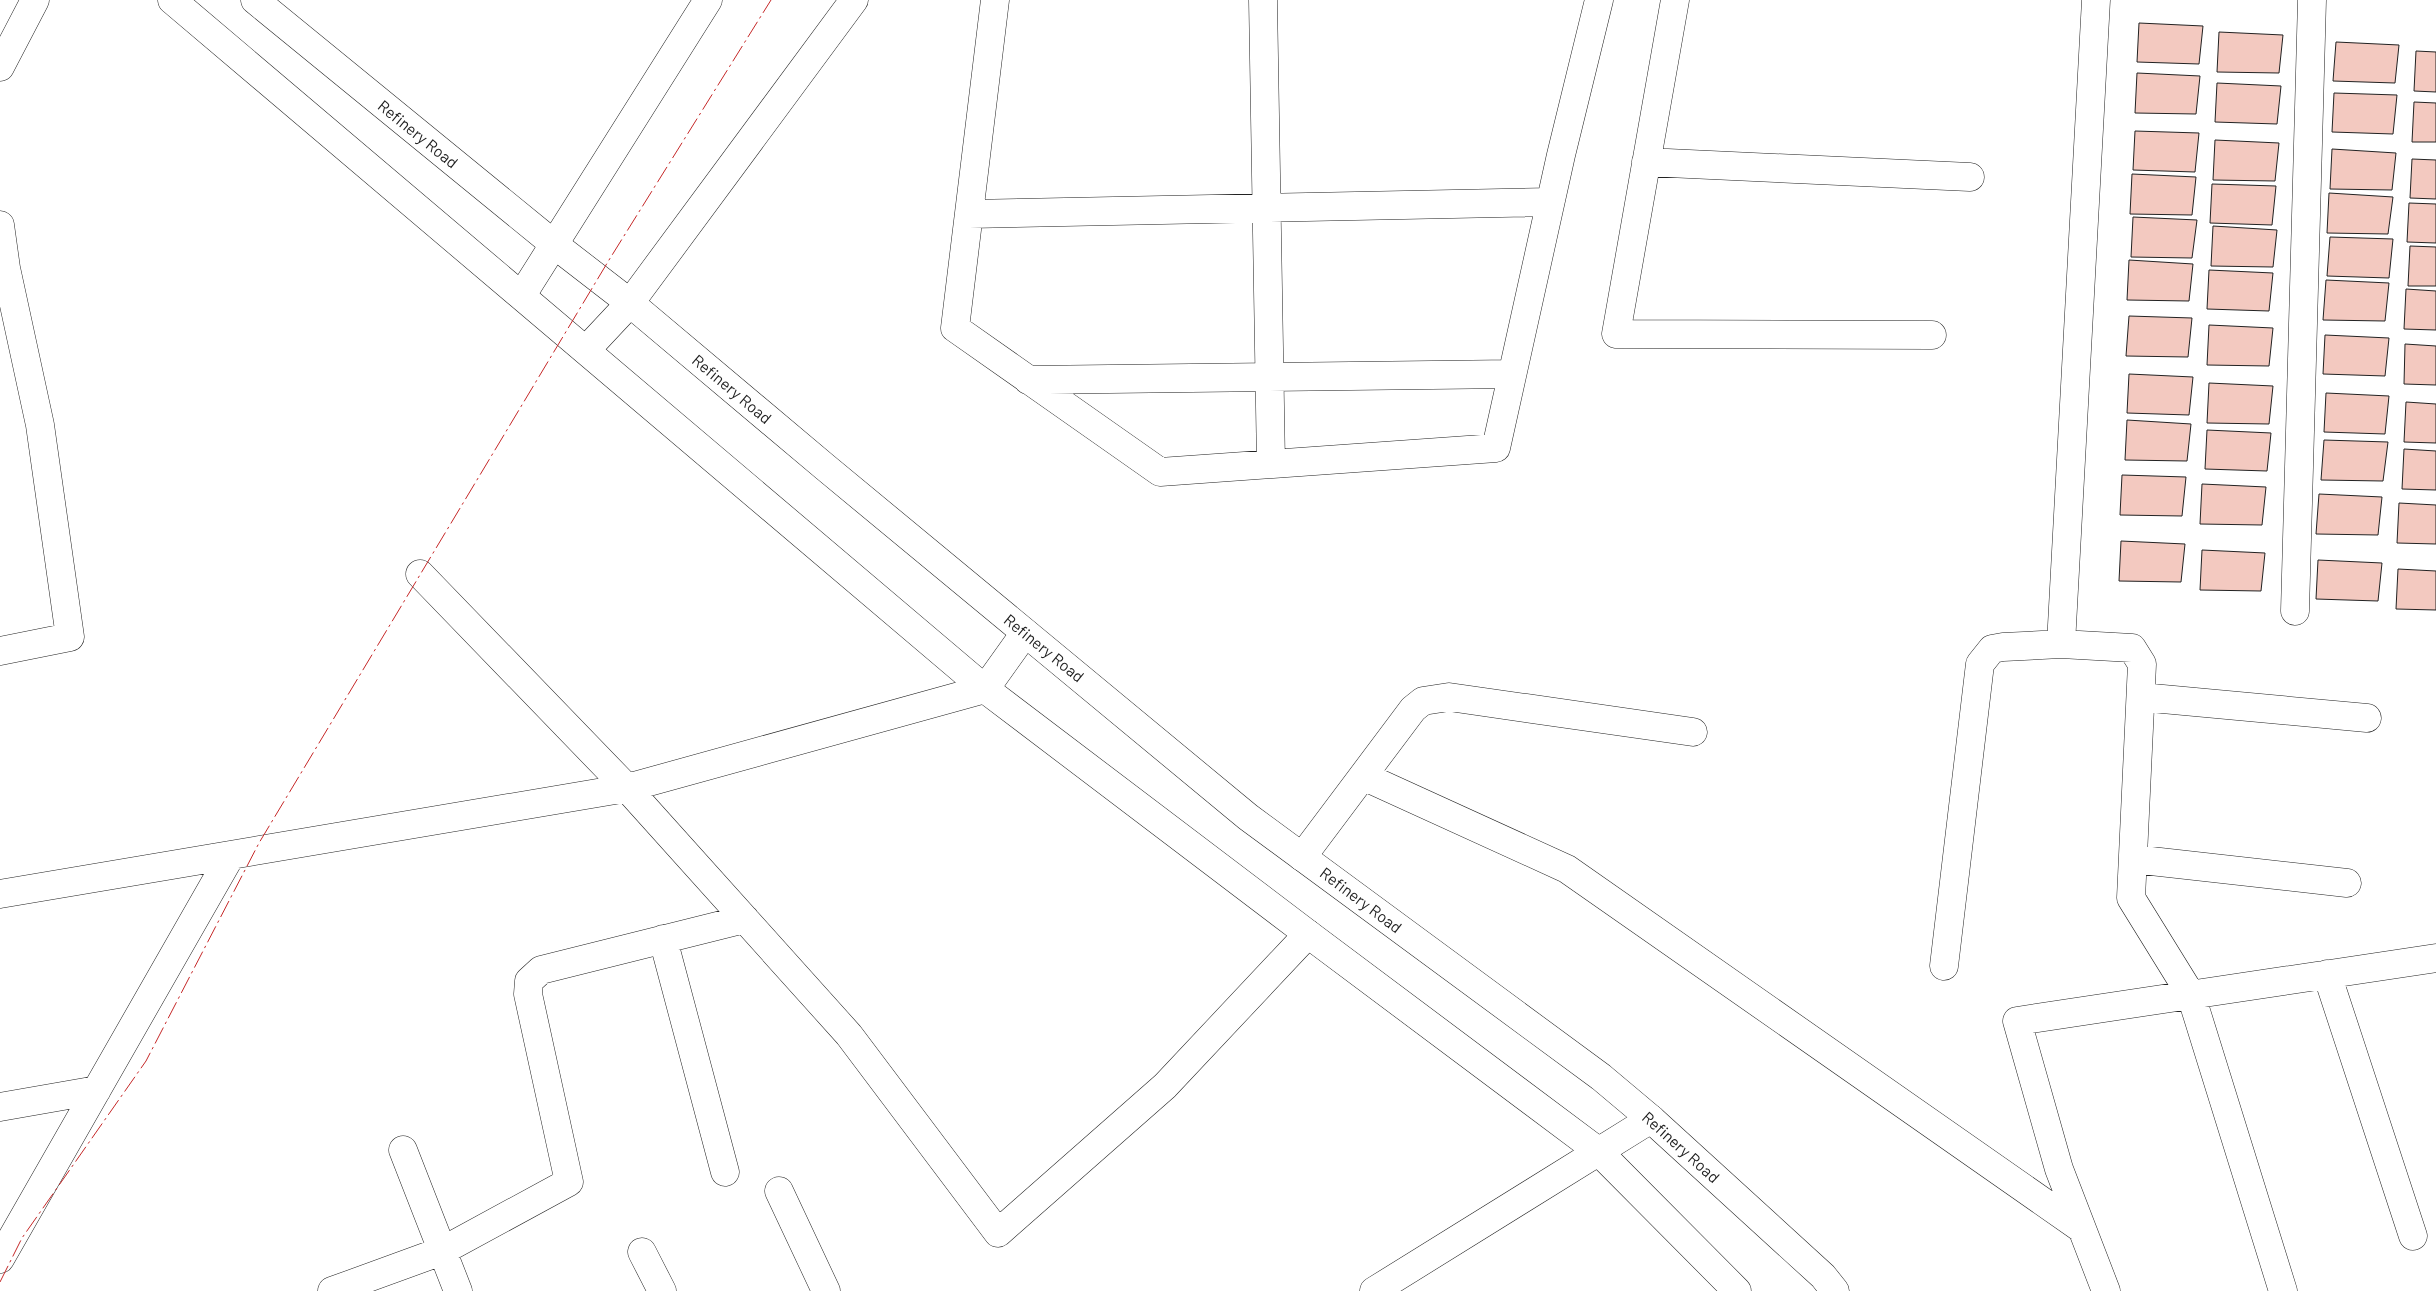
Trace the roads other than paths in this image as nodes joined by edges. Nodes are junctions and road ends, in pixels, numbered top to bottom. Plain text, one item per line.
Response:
1 (15, 0) edge
2 (35, 0) edge
3 (172, 0) edge
4 (255, 0) edge
5 (708, 0) edge
6 (854, 0) edge
7 (995, 0) edge
8 (1263, 0) edge
9 (1599, 0) edge
10 (1675, 0) edge
11 (2096, 0) edge
12 (2312, 0) edge
13 (0, 27) edge
14 (0, 67) edge
15 (1646, 162) junction
16 (1970, 178) dead end
17 (1550, 202) junction
18 (1267, 208) junction
19 (969, 214) junction
20 (0, 225) edge
21 (555, 245) junction
22 (522, 295) junction
23 (630, 303) junction
24 (1932, 334) dead end
25 (586, 350) junction
26 (1512, 374) junction
27 (1270, 377) junction
28 (1028, 380) junction
29 (1271, 464) junction
30 (420, 574) dead end
31 (2295, 611) dead end
32 (1025, 633) junction
33 (2061, 644) junction
34 (0, 651) edge
35 (985, 688) junction
36 (2141, 697) junction
37 (2367, 718) dead end
38 (1694, 732) dead end
39 (1363, 776) junction
40 (627, 788) junction
41 (231, 855) junction
42 (1302, 857) junction
43 (2133, 859) junction
44 (2348, 882) dead end
45 (0, 894) edge
46 (745, 919) junction
47 (1308, 934) junction
48 (663, 939) junction
49 (2436, 958) edge
50 (1944, 966) dead end
51 (2327, 974) junction
52 (2191, 995) junction
53 (97, 1090) junction
54 (0, 1107) edge
55 (1651, 1119) junction
56 (403, 1150) dead end
57 (1598, 1151) junction
58 (725, 1172) dead end
59 (779, 1191) dead end
60 (2082, 1229) junction
61 (2414, 1236) dead end
62 (442, 1251) junction
63 (642, 1252) dead end
64 (0, 1259) edge
65 (332, 1291) edge
66 (458, 1291) edge
67 (662, 1291) edge
68 (826, 1291) edge
69 (1374, 1291) edge
70 (1737, 1291) edge
71 (1835, 1291) edge
72 (2106, 1291) edge
73 (2283, 1291) edge

1 - 13 street
2 - 14 street
3 - 22 street
4 - 21 street, Refinery Road
5 - 21 street
6 - 23 street
7 - 19 street
8 - 18 street
9 - 17 street
10 - 15 street
11 - 33 street
12 - 31 street
15 - 16 street
15 - 24 street
17 - 18 street
17 - 26 street
18 - 19 street
18 - 27 street
19 - 28 street
20 - 34 street
21 - 22 street
21 - 23 street, Refinery Road
22 - 25 street
23 - 25 street
23 - 32 street, Refinery Road
25 - 35 street
26 - 27 street
26 - 29 street
27 - 28 street
27 - 29 street
28 - 29 street
30 - 40 street
32 - 35 street
32 - 42 street, Refinery Road
33 - 36 street
33 - 50 street
35 - 40 street
35 - 47 street
36 - 37 street
36 - 43 street
38 - 39 street
39 - 42 street
39 - 60 street
40 - 41 street
40 - 46 street
41 - 45 street
41 - 53 street
42 - 55 street, Refinery Road
43 - 44 street
43 - 52 street
46 - 47 street
46 - 48 street
47 - 57 street
48 - 58 street
48 - 62 street
49 - 51 street
51 - 52 street
51 - 61 street
52 - 60 street
52 - 73 street
53 - 54 street
53 - 64 street
55 - 57 street
55 - 71 street, Refinery Road
56 - 62 street
57 - 69 street
57 - 70 street
59 - 68 street
60 - 72 street
62 - 65 street
62 - 66 street
63 - 67 street

